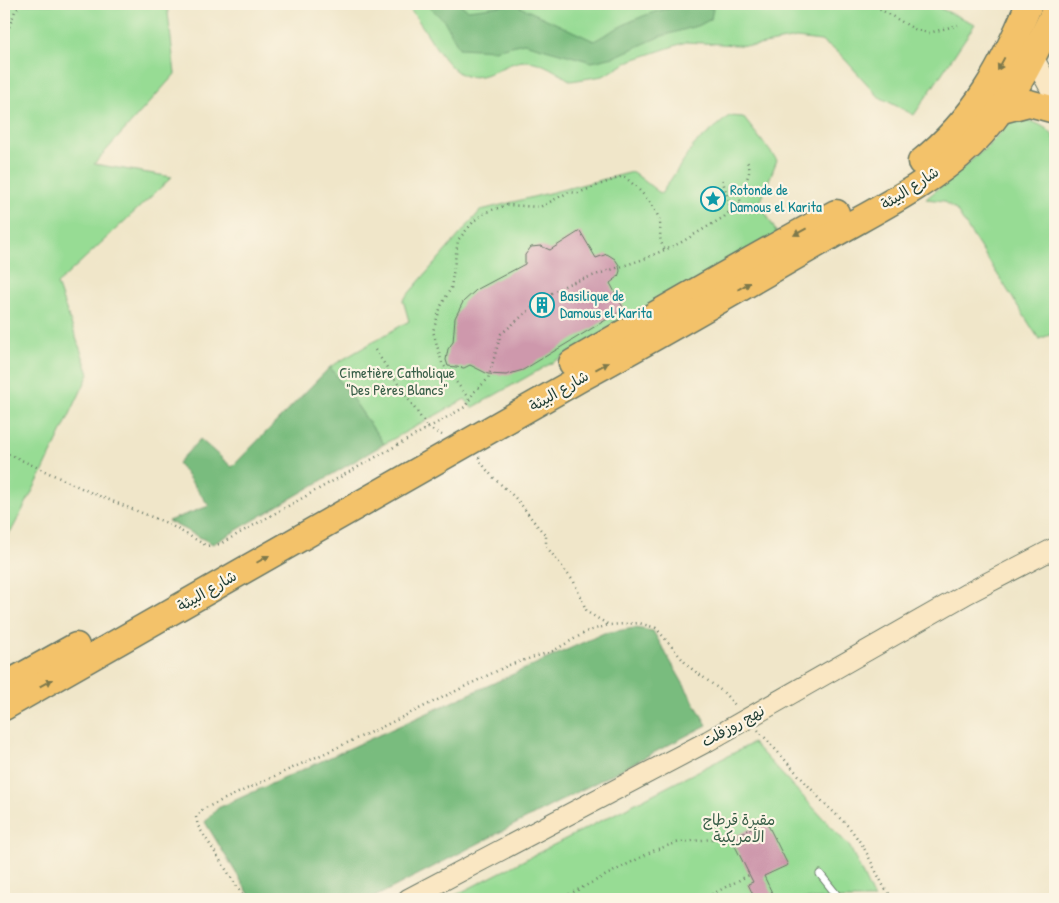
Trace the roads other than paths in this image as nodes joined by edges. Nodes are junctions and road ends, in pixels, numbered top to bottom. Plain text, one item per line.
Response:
1 (1029, 4) edge
2 (1055, 11) edge
3 (1017, 32) junction
4 (1034, 56) junction
5 (1055, 97) edge
6 (1002, 110) junction
7 (1055, 110) edge
8 (1055, 548) edge
9 (4, 686) edge
10 (4, 707) edge
11 (820, 874) dead end
12 (408, 899) edge
13 (840, 899) edge

1 - 3 highway, شارع البيئة
2 - 4 highway, شارع البيئة
3 - 4 street
3 -> 9 highway, شارع البيئة
4 - 5 street
4 - 6 highway, شارع البيئة
6 - 7 highway
10 -> 6 highway, شارع البيئة
8 - 12 street, نهج روزفلت
11 - 13 lane

